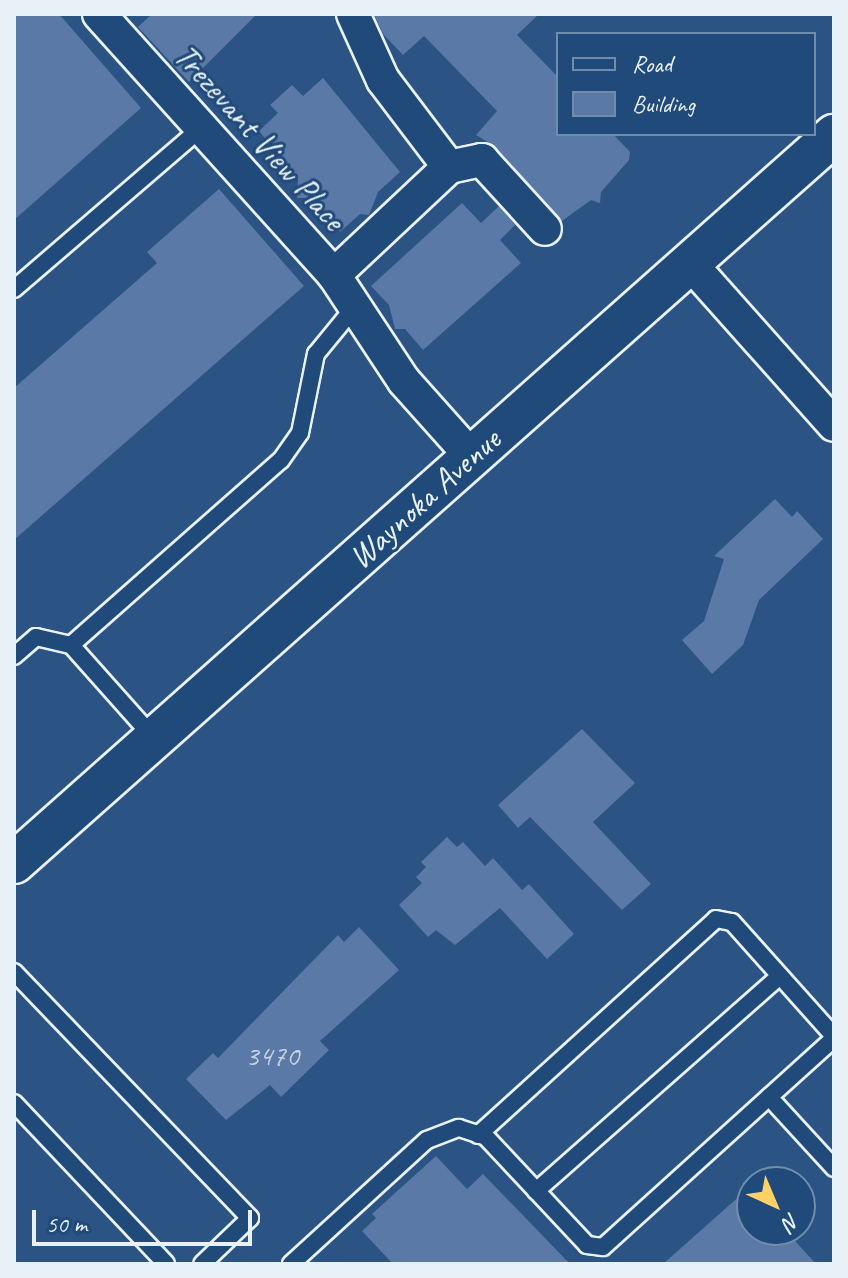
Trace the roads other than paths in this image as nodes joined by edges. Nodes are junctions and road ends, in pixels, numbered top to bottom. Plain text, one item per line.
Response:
1 (99, 14) edge
2 (353, 14) edge
3 (201, 128) junction
4 (834, 135) edge
5 (449, 167) junction
6 (545, 229) dead end
7 (689, 262) junction
8 (334, 275) junction
9 (14, 289) edge
10 (353, 309) junction
11 (834, 425) edge
12 (471, 456) junction
13 (71, 645) junction
14 (14, 656) edge
15 (154, 739) junction
16 (14, 863) edge
17 (780, 976) junction
18 (17, 980) edge
19 (834, 1037) edge
20 (769, 1097) junction
21 (14, 1103) edge
22 (478, 1135) junction
23 (834, 1168) edge
24 (536, 1191) junction
25 (163, 1263) edge
26 (202, 1264) edge
27 (291, 1264) edge

1 - 3 street, Trezevant View Place
2 - 5 street
3 - 8 street, Trezevant View Place
3 - 9 lane
4 - 7 street, Waynoka Avenue
5 - 6 street
5 - 8 street
7 - 11 street
7 - 12 street, Waynoka Avenue
8 - 10 street, Trezevant View Place
10 - 12 street, Trezevant View Place
10 - 13 lane
12 - 15 street, Waynoka Avenue
13 - 14 lane
13 - 15 lane
15 - 16 street, Waynoka Avenue
17 - 19 lane
17 - 22 lane
17 - 24 lane
18 - 26 lane
19 - 20 lane
20 - 23 lane
20 - 24 lane
21 - 25 lane
22 - 24 lane
22 - 27 lane

